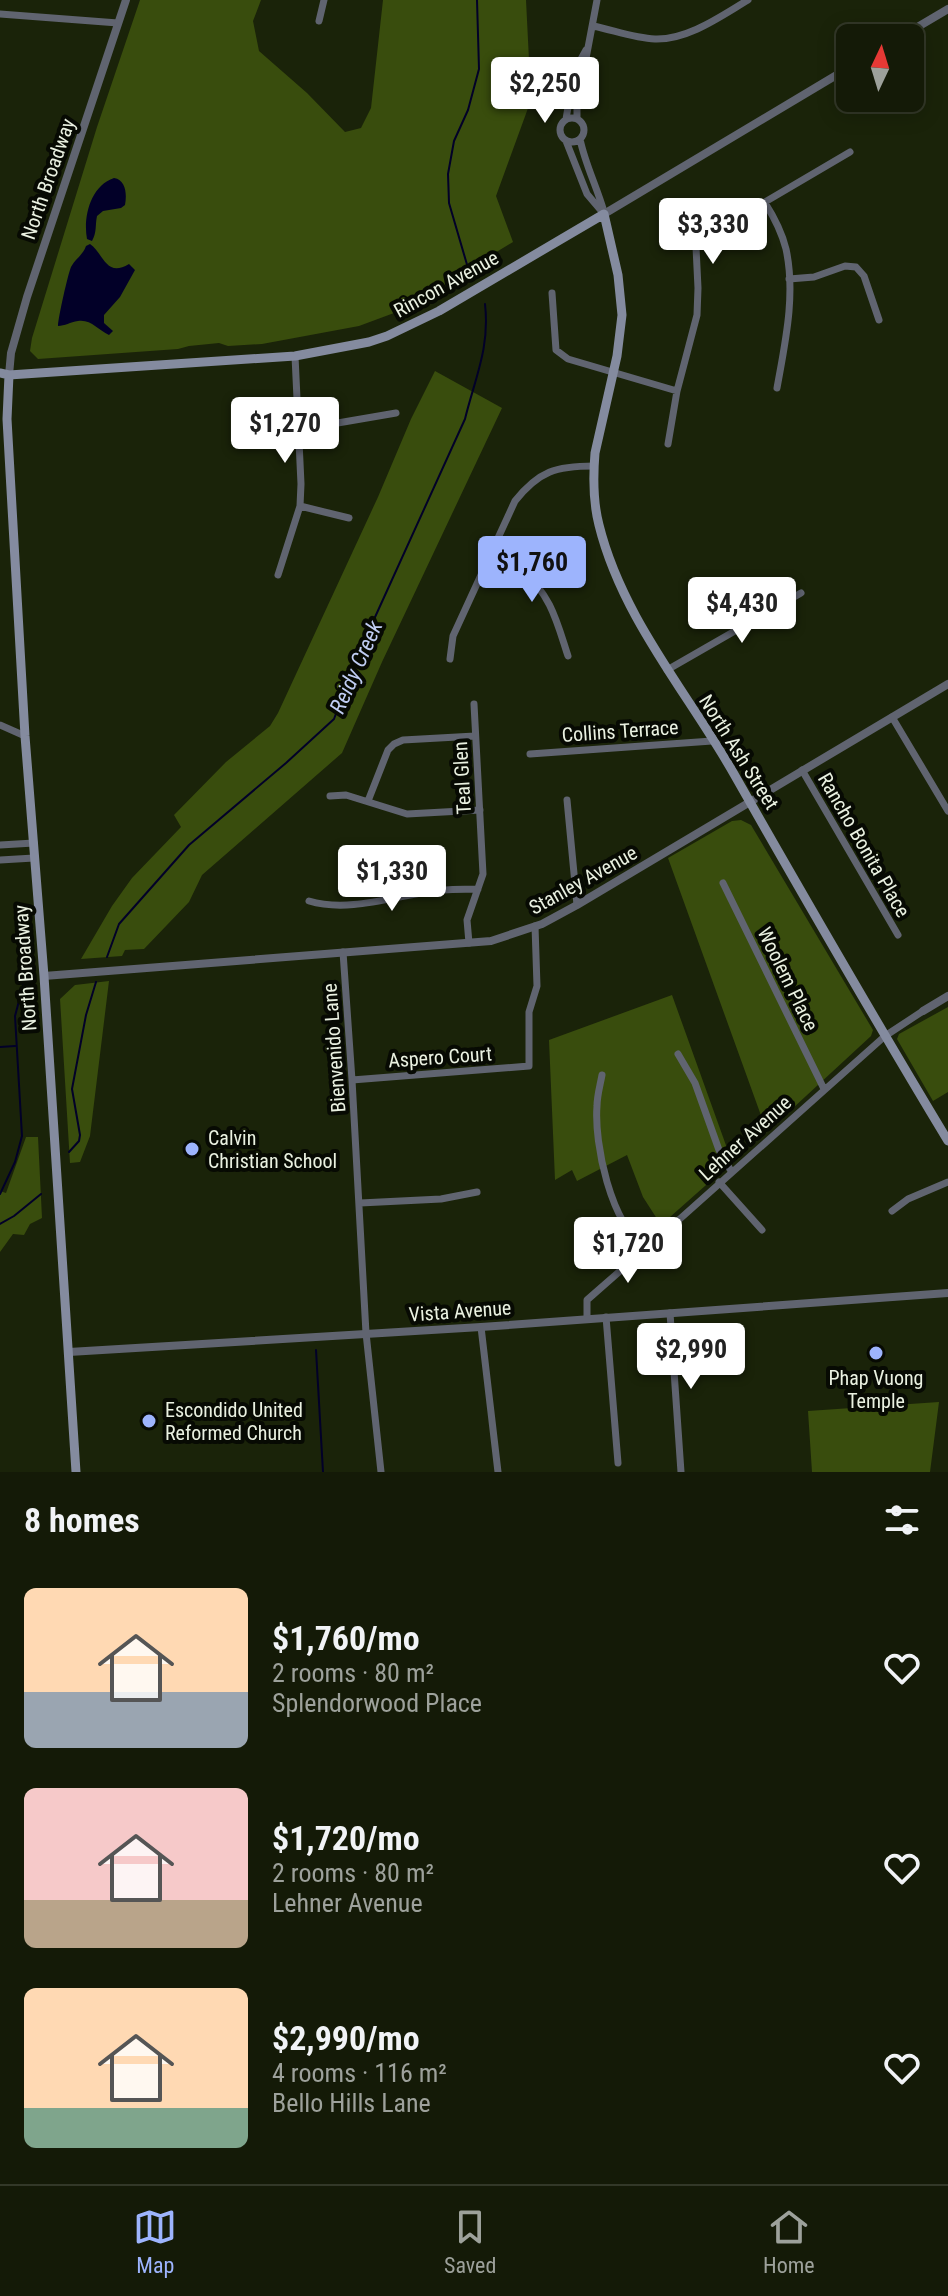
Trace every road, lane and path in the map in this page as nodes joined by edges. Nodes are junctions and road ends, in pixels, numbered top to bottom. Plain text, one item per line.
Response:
1 (126, 0) edge
2 (324, 0) edge
3 (597, 0) edge
4 (748, 0) edge
5 (733, 4) edge
6 (948, 9) edge
7 (0, 14) edge
8 (319, 21) dead end
9 (118, 23) junction
10 (923, 24) edge
11 (593, 26) junction
12 (587, 49) junction
13 (836, 75) edge
14 (566, 119) junction
15 (577, 119) junction
16 (580, 139) junction
17 (566, 141) junction
18 (850, 152) dead end
19 (765, 203) junction
20 (604, 214) junction
21 (789, 279) junction
22 (552, 293) dead end
23 (879, 320) dead end
24 (295, 356) junction
25 (613, 372) junction
26 (3, 376) edge
27 (777, 388) dead end
28 (677, 391) junction
29 (396, 413) dead end
30 (299, 427) junction
31 (668, 444) dead end
32 (594, 466) junction
33 (300, 506) junction
34 (349, 518) dead end
35 (489, 556) junction
36 (278, 575) dead end
37 (801, 593) dead end
38 (568, 656) dead end
39 (450, 659) dead end
40 (667, 670) junction
41 (948, 684) edge
42 (474, 704) dead end
43 (892, 717) junction
44 (1, 728) edge
45 (25, 736) junction
46 (475, 736) junction
47 (712, 741) junction
48 (530, 754) dead end
49 (802, 770) junction
50 (330, 796) dead end
51 (567, 800) dead end
52 (368, 801) junction
53 (749, 802) junction
54 (480, 810) junction
55 (948, 811) edge
56 (34, 843) junction
57 (0, 845) edge
58 (34, 858) junction
59 (0, 860) edge
60 (723, 883) dead end
61 (478, 889) junction
62 (309, 901) dead end
63 (577, 905) junction
64 (535, 926) junction
65 (898, 935) dead end
66 (469, 943) junction
67 (343, 952) junction
68 (44, 976) junction
69 (948, 996) edge
70 (923, 1011) joint
71 (885, 1036) junction
72 (678, 1054) dead end
73 (602, 1075) dead end
74 (352, 1080) junction
75 (824, 1089) junction
76 (948, 1141) edge
77 (731, 1171) junction
78 (719, 1182) junction
79 (948, 1182) edge
80 (477, 1192) dead end
81 (360, 1203) junction
82 (892, 1211) dead end
83 (762, 1230) dead end
84 (644, 1245) junction
85 (948, 1293) edge
86 (670, 1313) junction
87 (606, 1317) junction
88 (587, 1319) junction
89 (481, 1327) junction
90 (366, 1333) junction
91 (69, 1352) junction
92 (618, 1463) dead end
93 (76, 1472) edge
94 (381, 1472) edge
95 (498, 1472) edge
96 (681, 1472) edge

1 - 9 street, North Broadway
2 - 8 street
3 - 11 street
4 - 5 street
5 - 11 street
6 - 10 street
7 - 9 street
9 - 26 street, North Broadway
11 - 12 street
12 - 14 street
12 - 15 street
13 - 20 street, Rincon Avenue
14 - 15 street
14 - 17 street
15 - 16 street
16 - 17 street
16 - 20 street
17 - 20 street
18 - 19 street
19 - 21 street
19 - 28 street
20 - 24 main road, Rincon Avenue
20 - 25 main road, North Ash Street
21 - 23 street
21 - 27 street
22 - 25 street
24 - 26 main road, Rincon Avenue
24 - 30 street
25 - 28 street
25 - 32 main road, North Ash Street
26 - 45 main road, North Broadway
28 - 31 street
29 - 30 street
30 - 33 street
32 - 35 street
32 - 40 main road, North Ash Street
33 - 34 street
33 - 36 street
35 - 38 street
35 - 39 street
37 - 40 street
40 - 47 main road, North Ash Street
41 - 43 street, Stanley Avenue
42 - 46 street, Teal Glen
43 - 49 street, Stanley Avenue
43 - 55 street
44 - 45 street
45 - 56 main road, North Broadway
46 - 52 street
46 - 54 street, Teal Glen
47 - 48 street, Collins Terrace
47 - 53 main road, North Ash Street
49 - 53 street, Stanley Avenue
49 - 65 street, Rancho Bonita Place
50 - 52 street
51 - 63 street
52 - 54 street
53 - 63 street, Stanley Avenue
53 - 71 main road, North Ash Street
54 - 61 street, Teal Glen
56 - 57 street
56 - 58 main road, North Broadway
58 - 59 street
58 - 68 main road, North Broadway
60 - 75 street, Woolem Place
61 - 62 street
61 - 66 street, Teal Glen
63 - 64 street, Stanley Avenue
64 - 66 street, Stanley Avenue
64 - 74 street, Aspero Court
66 - 67 street, Stanley Avenue
67 - 68 street, Stanley Avenue
67 - 74 street, Bienvenido Lane
68 - 91 main road, North Broadway
69 - 70 street, Lehner Avenue
70 - 71 street, Lehner Avenue
71 - 75 street, Lehner Avenue
71 - 76 main road, North Ash Street
72 - 77 street
73 - 84 street
74 - 81 street, Bienvenido Lane
75 - 77 street, Lehner Avenue
77 - 78 street, Lehner Avenue
78 - 83 street
78 - 84 street, Lehner Avenue
79 - 82 street
80 - 81 street
81 - 90 street, Bienvenido Lane
84 - 88 street, Lehner Avenue
85 - 86 street, Vista Avenue
86 - 87 street, Vista Avenue
86 - 96 street
87 - 88 street, Vista Avenue
87 - 92 street
88 - 89 street, Vista Avenue
89 - 90 street, Vista Avenue
89 - 95 street
90 - 91 street, Vista Avenue
90 - 94 street, Bienvenido Lane
91 - 93 main road, North Broadway

